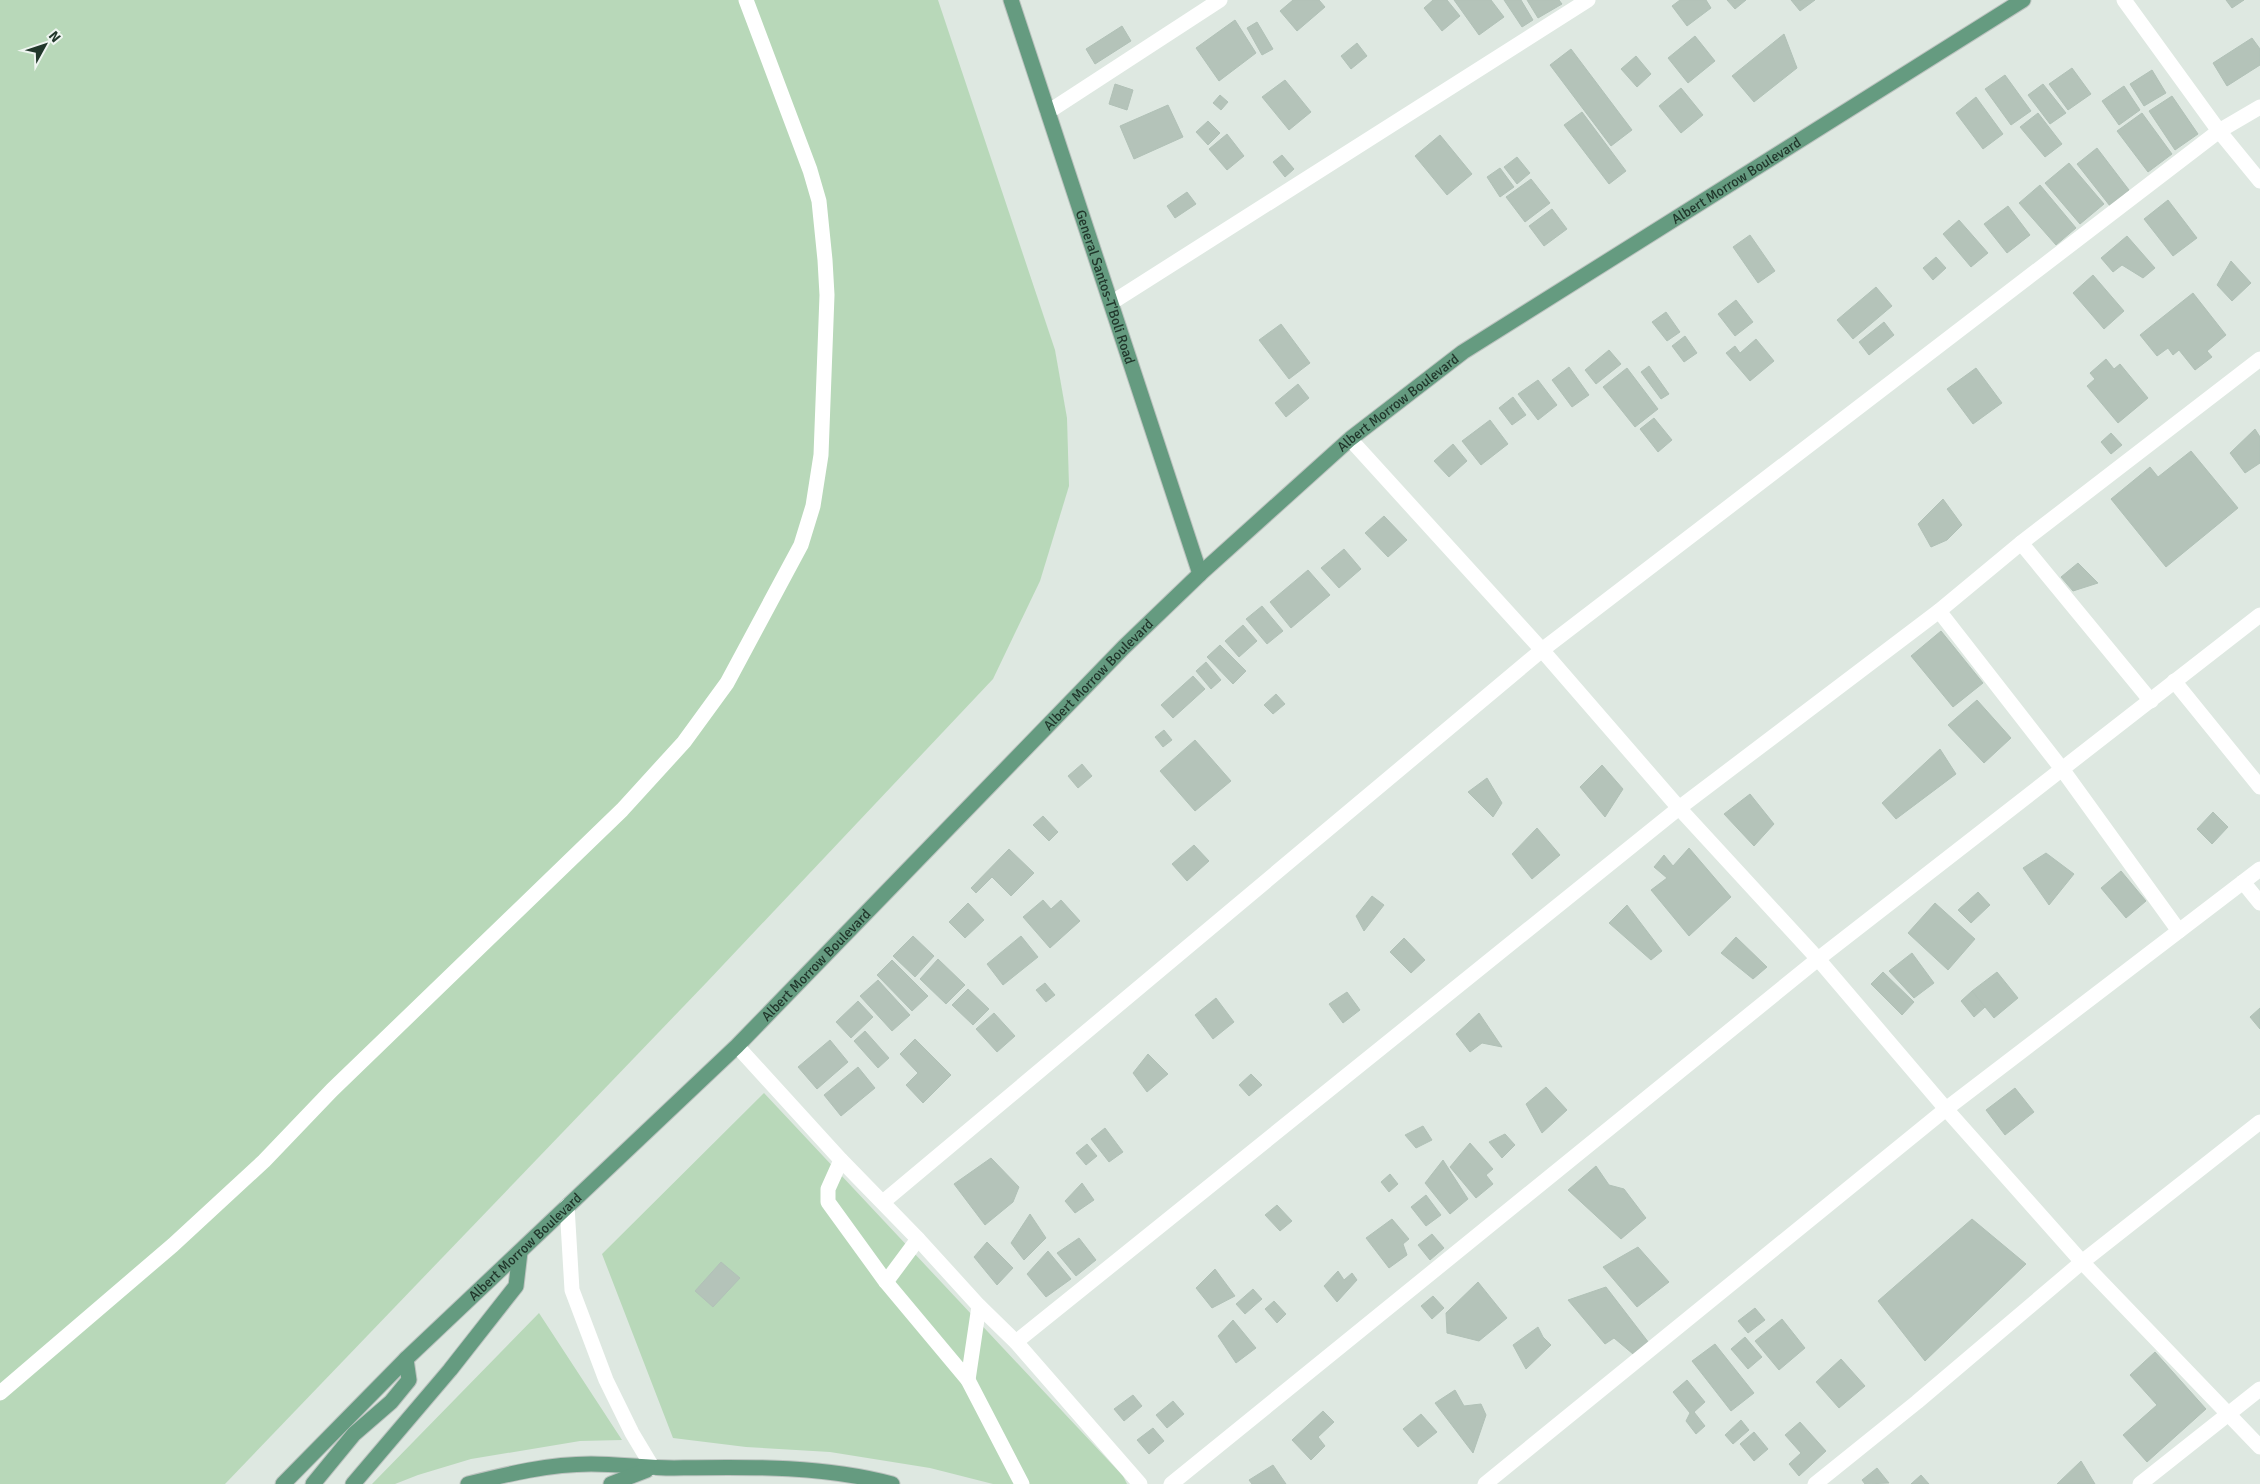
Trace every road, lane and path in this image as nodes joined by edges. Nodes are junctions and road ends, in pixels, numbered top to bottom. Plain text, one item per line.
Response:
1 (746, 0) edge
2 (1011, 0) edge
3 (1220, 0) edge
4 (1588, 0) edge
5 (2023, 0) edge
6 (2124, 0) edge
7 (2260, 107) edge
8 (1048, 112) junction
9 (2219, 131) junction
10 (2260, 181) edge
11 (1111, 303) junction
12 (2260, 359) edge
13 (1350, 438) junction
14 (2021, 543) junction
15 (1200, 574) junction
16 (1939, 611) junction
17 (2260, 615) edge
18 (1542, 650) junction
19 (2174, 681) junction
20 (2151, 701) junction
21 (2062, 770) junction
22 (2260, 787) edge
23 (1679, 808) junction
24 (2260, 869) edge
25 (2243, 882) junction
26 (2260, 903) edge
27 (2179, 931) junction
28 (1818, 959) junction
29 (737, 1046) junction
30 (1946, 1109) junction
31 (2260, 1122) edge
32 (841, 1160) junction
33 (883, 1202) junction
34 (567, 1206) junction
35 (918, 1239) junction
36 (520, 1252) junction
37 (2082, 1262) junction
38 (886, 1282) junction
39 (979, 1306) junction
40 (1016, 1342) junction
41 (406, 1359) junction
42 (968, 1380) junction
43 (2260, 1389) edge
44 (0, 1393) edge
45 (2230, 1413) junction
46 (2260, 1447) edge
47 (653, 1468) junction
48 (283, 1484) edge
49 (313, 1484) edge
50 (353, 1484) edge
51 (468, 1484) edge
52 (611, 1484) edge
53 (892, 1484) edge
54 (1022, 1484) edge
55 (1140, 1484) edge
56 (1171, 1484) edge
57 (1485, 1484) edge
58 (1815, 1484) edge
59 (2140, 1484) edge

1 - 44 street
2 - 8 main road, General Santos-T'Boli Road
3 - 8 street
4 - 11 street
5 - 13 main road, Albert Morrow Boulevard
6 - 9 street
7 - 9 street
8 - 11 main road, General Santos-T'Boli Road
9 - 10 street
9 - 18 street
11 - 15 main road, General Santos-T'Boli Road
12 - 14 street
13 - 15 main road, Albert Morrow Boulevard
13 - 18 street
14 - 16 street
14 - 20 street
15 - 29 main road, Albert Morrow Boulevard
16 - 21 street
16 - 23 street
17 - 19 street
18 - 23 street
18 - 33 street
19 - 20 street
19 - 22 street
20 - 21 street
21 - 27 street
21 - 28 street
23 - 28 street
23 - 40 street
24 - 25 street
25 - 26 street
25 - 27 street
27 - 30 street
28 - 30 street
28 - 56 street
29 - 32 street
29 - 34 main road, Albert Morrow Boulevard
30 - 37 street
30 - 57 street
31 - 37 street
32 - 33 street
32 - 38 street
33 - 35 street
34 - 36 main road, Albert Morrow Boulevard
34 - 47 street
35 - 38 street
35 - 39 street
36 - 41 main road, Albert Morrow Boulevard
36 - 50 main road
37 - 45 street
37 - 58 street
38 - 42 street
39 - 40 street
39 - 42 street
40 - 55 street
41 - 48 main road, Albert Morrow Boulevard
41 - 49 main road
42 - 54 street
43 - 45 street
45 - 46 street
45 - 59 street
47 - 51 main road
47 - 52 main road
47 - 53 main road

